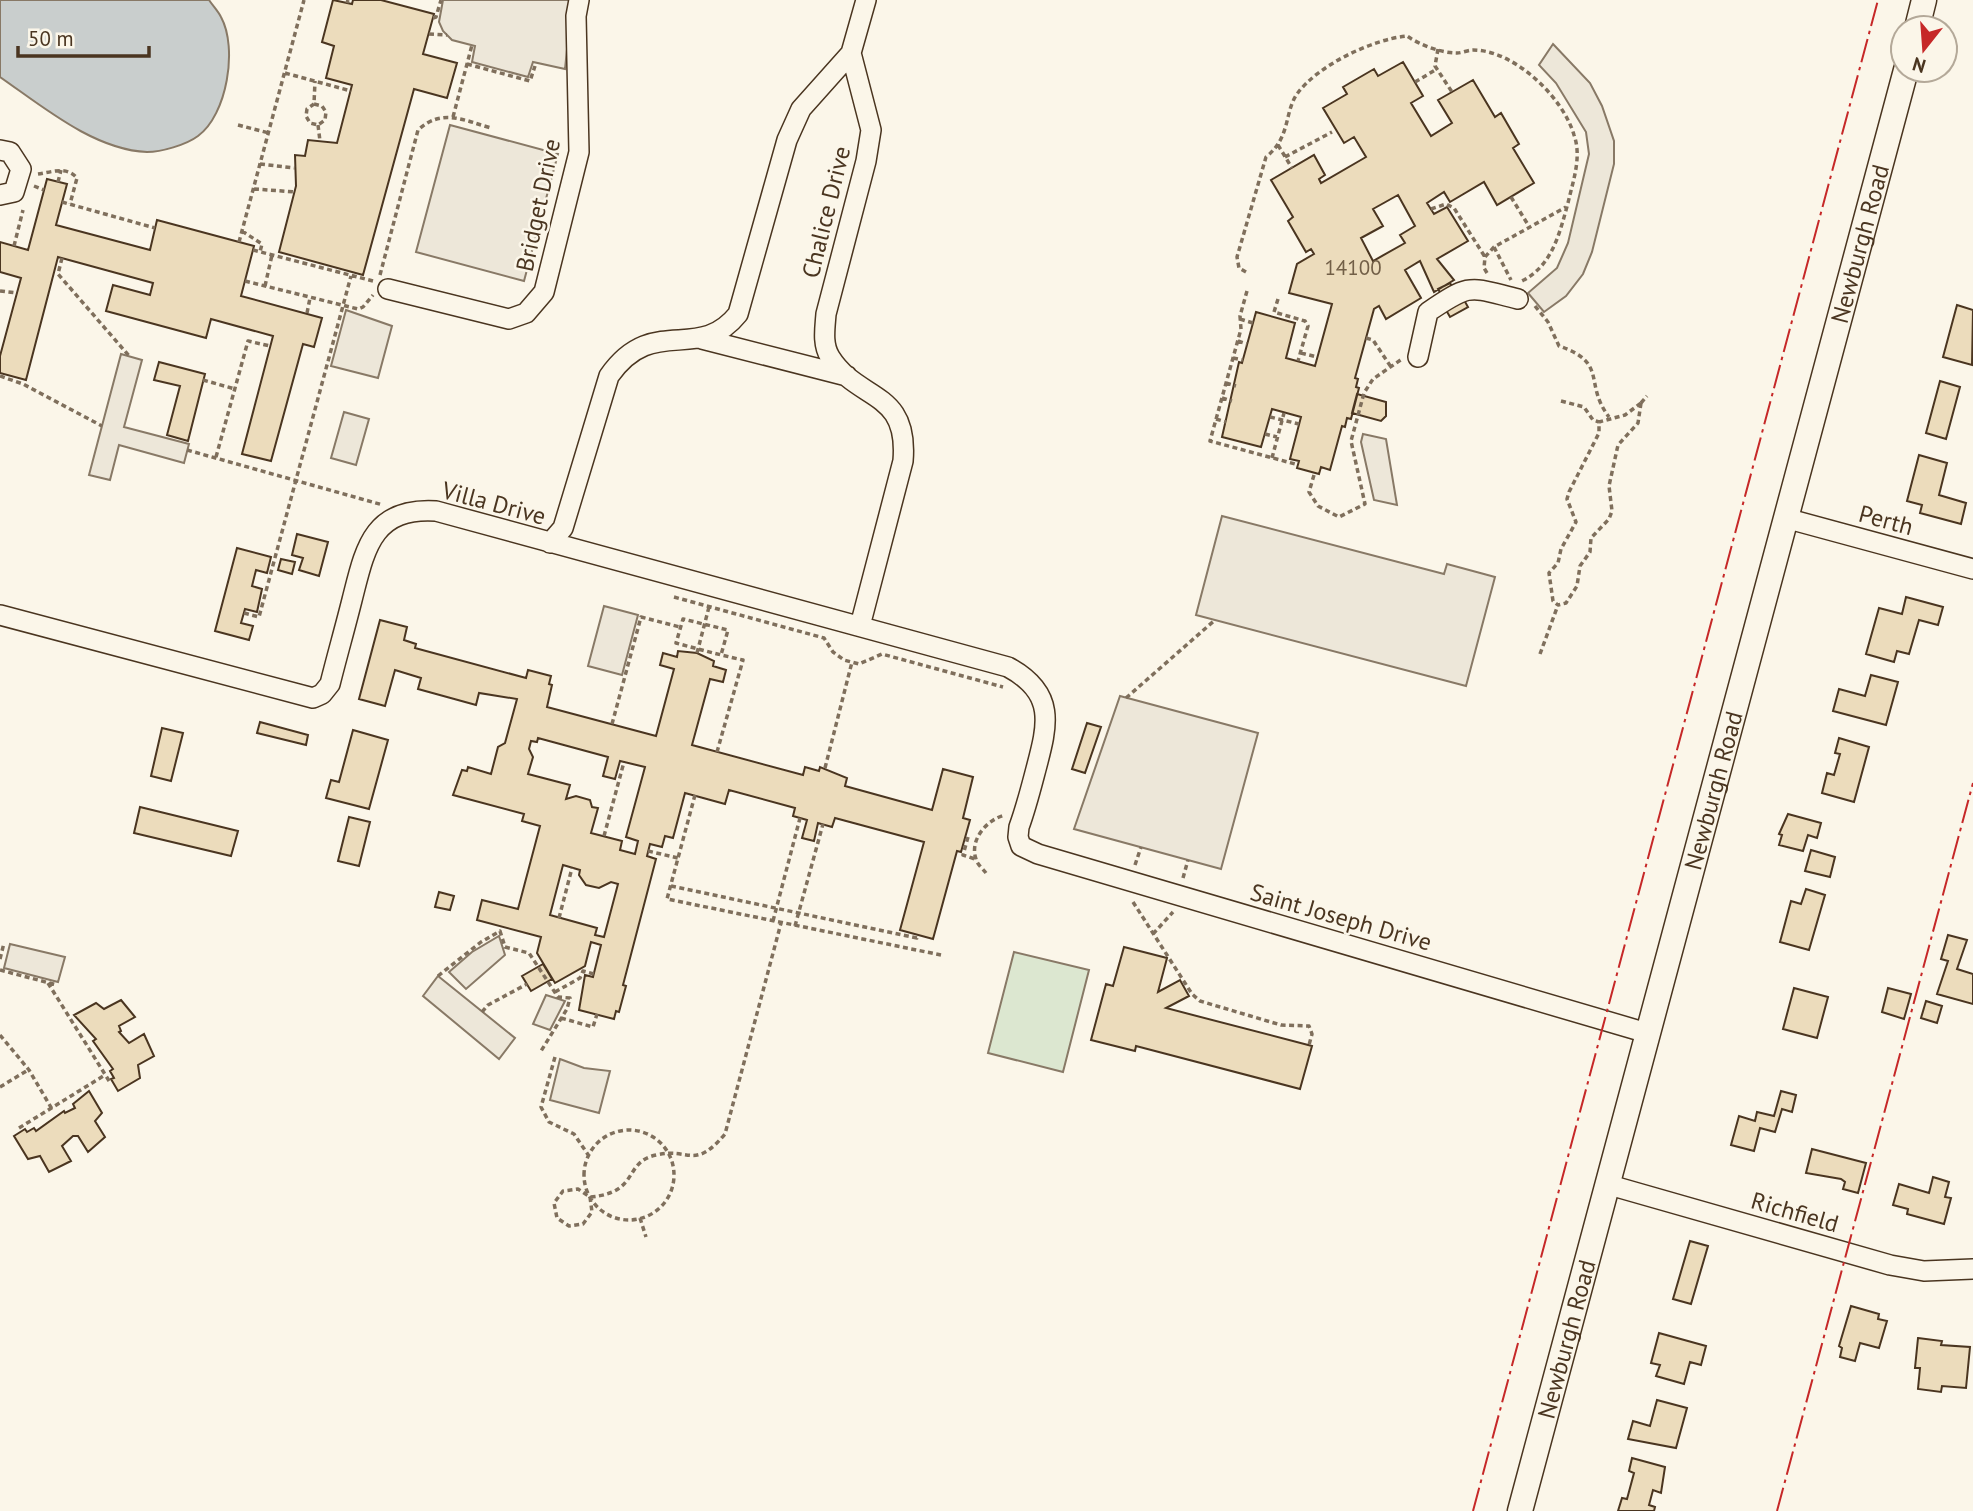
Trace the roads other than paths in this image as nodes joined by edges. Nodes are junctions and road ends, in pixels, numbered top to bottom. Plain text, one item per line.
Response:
1 (579, 0) edge
2 (866, 0) edge
3 (851, 53) junction
4 (1902, 84) edge
5 (0, 150) edge
6 (0, 195) edge
7 (383, 286) road end
8 (1518, 291) road end
9 (702, 339) junction
10 (1412, 356) road end
11 (848, 376) junction
12 (1785, 518) junction
13 (550, 542) junction
14 (1973, 569) edge
15 (0, 615) edge
16 (860, 626) junction
17 (1021, 846) joint
18 (1647, 1032) junction
19 (1606, 1184) junction
20 (1973, 1269) edge
21 (1520, 1511) edge

1 - 7 street, Bridget Drive
2 - 3 street, Chalice Drive
3 - 9 street, Chalice Drive
3 - 11 street, Chalice Drive
4 - 12 main road, Newburgh Road
5 - 6 street
8 - 10 street
9 - 11 street, Chalice Drive
9 - 13 street, Chalice Drive
11 - 16 street, Chalice Drive
12 - 14 street, Perth
12 - 18 main road, Newburgh Road
13 - 15 street, Villa Drive
13 - 16 street, Villa Drive
16 - 17 street, Villa Drive
17 - 18 street, Saint Joseph Drive
18 - 19 main road, Newburgh Road
19 - 20 street, Richfield
19 - 21 main road, Newburgh Road

